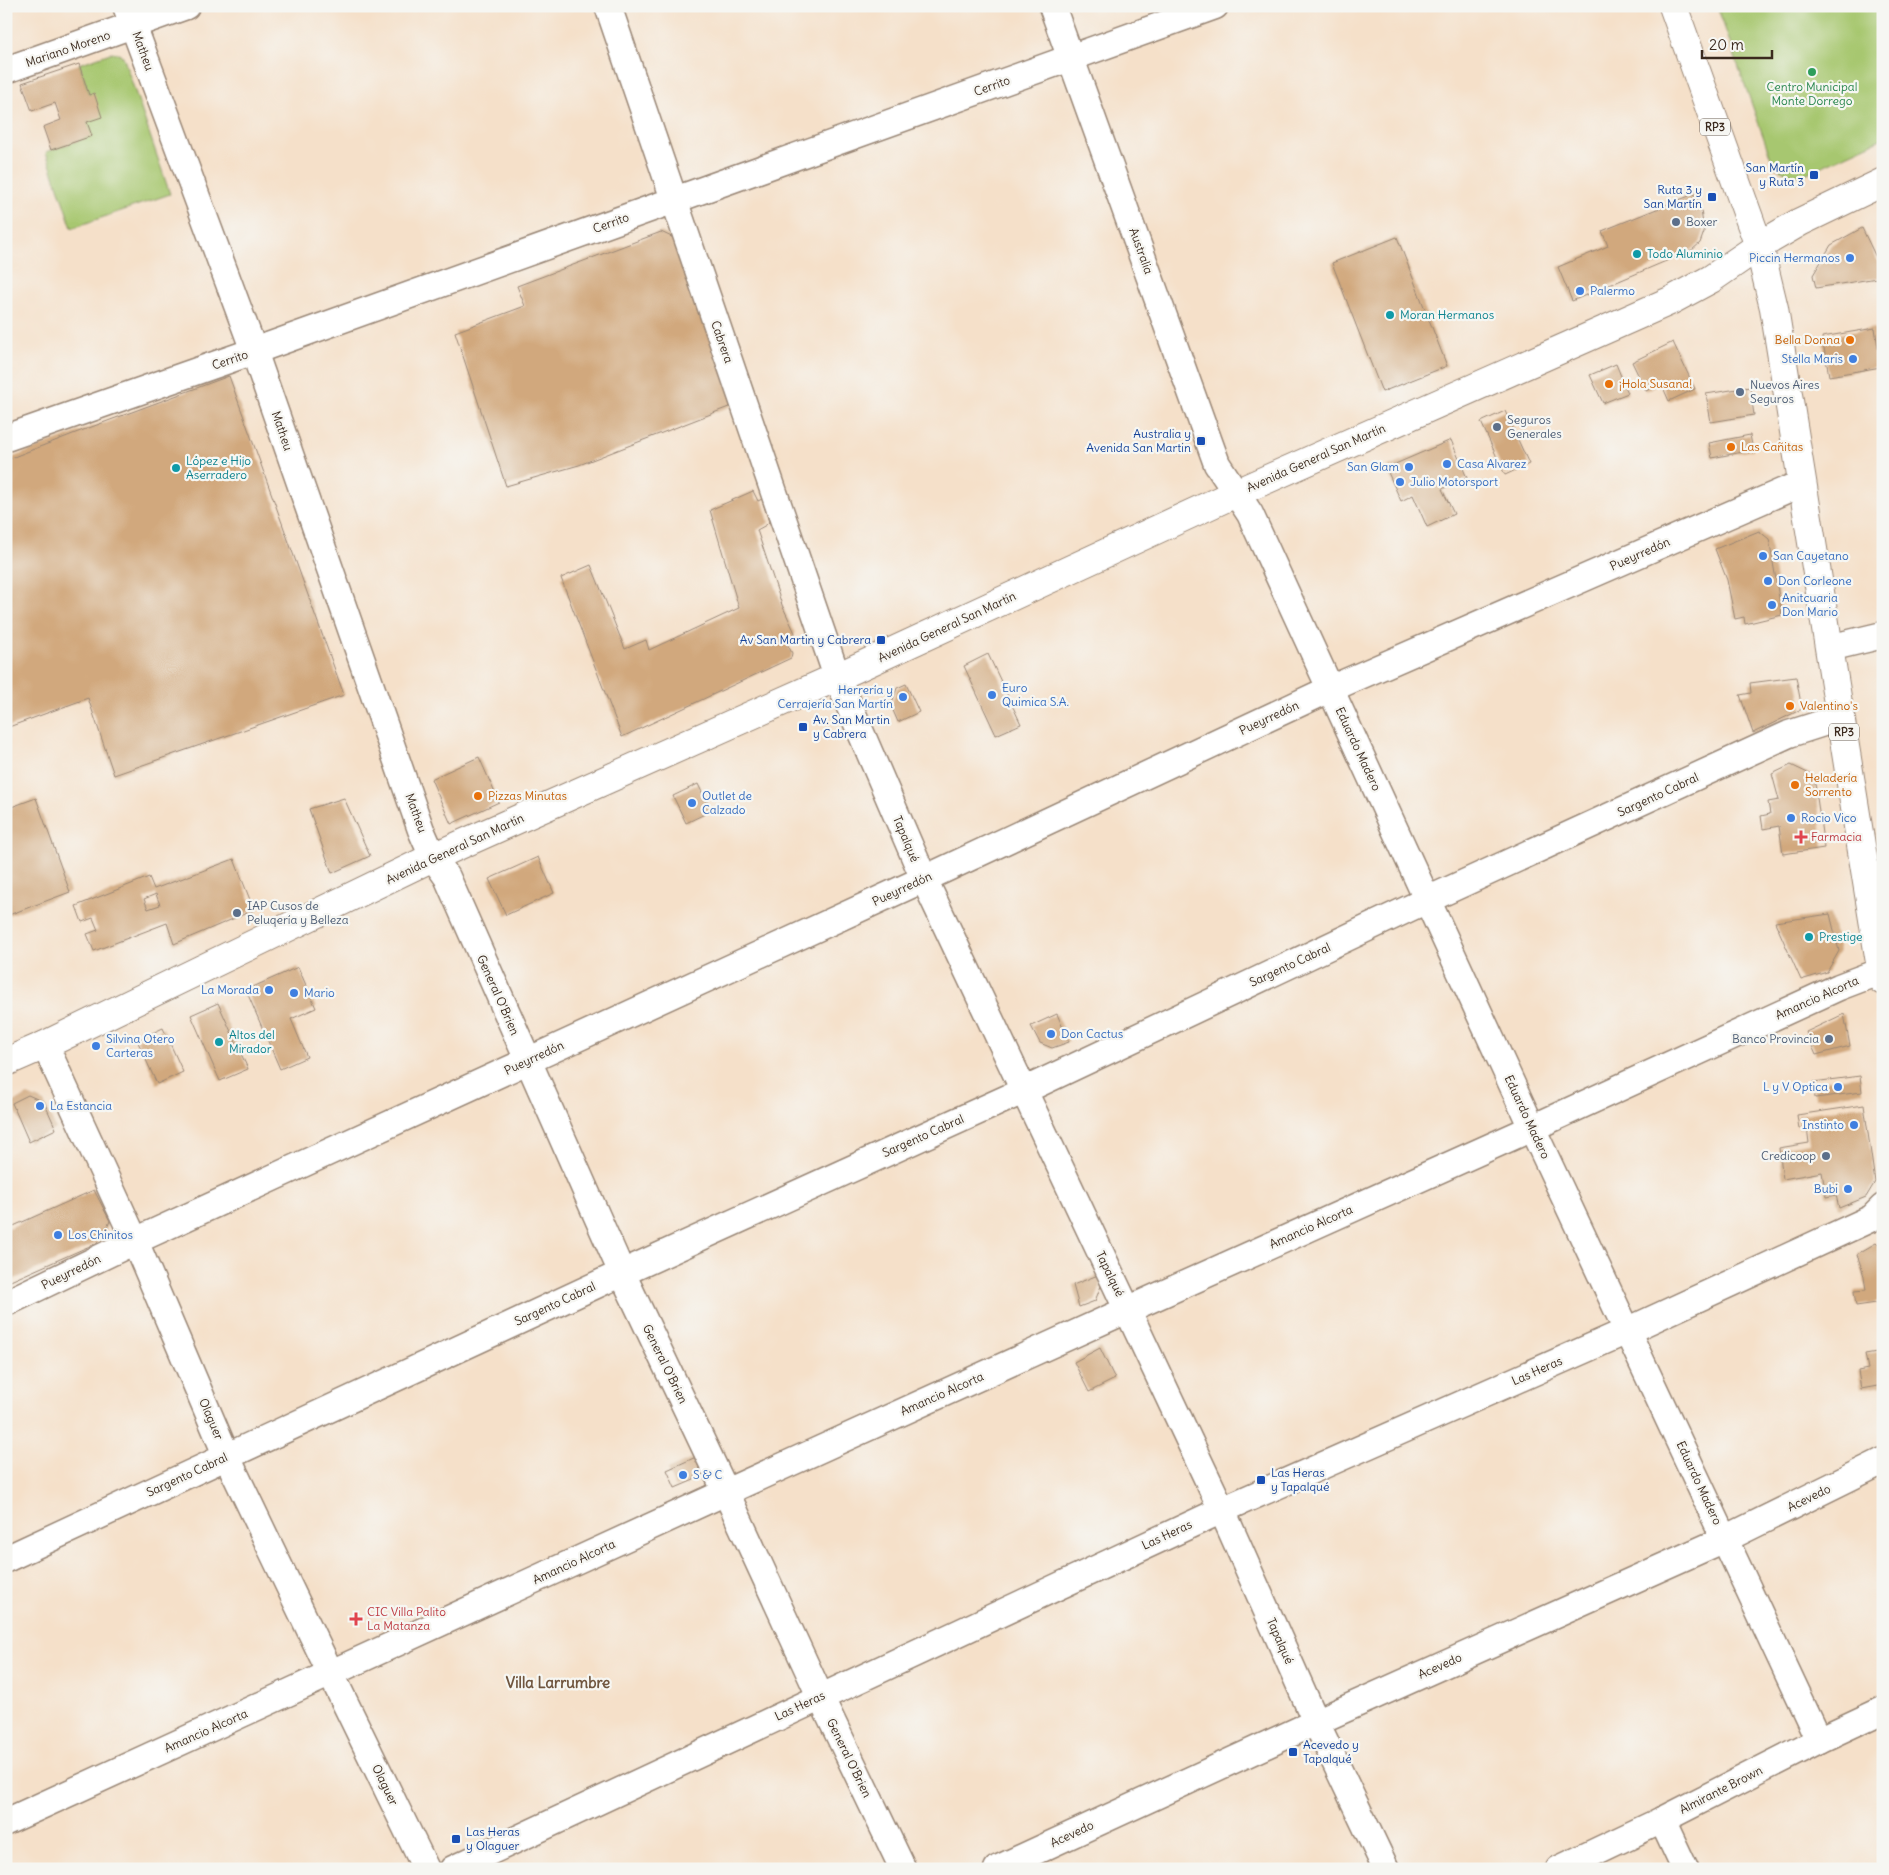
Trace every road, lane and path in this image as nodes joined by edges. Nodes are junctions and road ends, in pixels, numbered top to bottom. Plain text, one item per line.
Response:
1 (186, 6) edge
2 (608, 6) edge
3 (1052, 6) edge
4 (1215, 6) edge
5 (1673, 6) edge
6 (130, 16) edge
7 (1070, 57) junction
8 (6, 70) edge
9 (1883, 182) edge
10 (673, 201) junction
11 (1759, 246) junction
12 (254, 351) junction
13 (6, 438) edge
14 (1802, 483) junction
15 (1236, 493) junction
16 (1883, 635) edge
17 (1829, 648) junction
18 (838, 677) junction
19 (1330, 689) junction
20 (1842, 718) junction
21 (433, 857) junction
22 (924, 879) junction
23 (1428, 900) junction
24 (1882, 976) edge
25 (45, 1045) junction
26 (527, 1061) junction
27 (6, 1062) edge
28 (1023, 1091) junction
29 (1532, 1128) junction
30 (1883, 1206) edge
31 (134, 1241) junction
32 (622, 1273) junction
33 (6, 1303) edge
34 (1127, 1310) junction
35 (1627, 1331) junction
36 (228, 1457) junction
37 (1883, 1461) edge
38 (726, 1492) junction
39 (1222, 1510) junction
40 (1725, 1539) junction
41 (6, 1560) edge
42 (331, 1674) junction
43 (820, 1696) junction
44 (1883, 1710) edge
45 (1316, 1722) junction
46 (1819, 1740) junction
47 (1662, 1820) junction
48 (6, 1822) edge
49 (426, 1869) edge
50 (453, 1869) edge
51 (902, 1869) edge
52 (997, 1869) edge
53 (1386, 1869) edge
54 (1559, 1869) edge
55 (1685, 1869) edge

1 - 6 street, Mariano Moreno
2 - 10 street, Cabrera
3 - 7 street, Australia
4 - 7 street, Cerrito
5 - 11 main road, RP3
6 - 8 street, Mariano Moreno
6 - 12 street, Matheu
7 - 10 street, Cerrito
7 - 15 street, Australia
9 - 11 main road, Avenida General San Martín
10 - 12 street, Cerrito
10 - 18 street, Cabrera
11 - 14 main road, RP3
11 - 15 main road, Avenida General San Martín
12 - 13 street, Cerrito
12 - 21 street, Matheu
14 - 17 main road, RP3
14 - 19 street, Pueyrredón
15 - 18 main road, Avenida General San Martín
15 - 19 street, Eduardo Madero
16 - 17 street
17 - 20 main road, RP3
18 - 21 main road, Avenida General San Martín
18 - 22 street, Tapalqué
19 - 22 street, Pueyrredón
19 - 23 street, Eduardo Madero
20 - 23 street, Sargento Cabral
20 - 24 main road, RP3
21 - 25 main road, Avenida General San Martín
21 - 26 street, General O'Brien
22 - 26 street, Pueyrredón
22 - 28 street, Tapalqué
23 - 28 street, Sargento Cabral
23 - 29 street, Eduardo Madero
24 - 29 street, Amancio Alcorta
25 - 27 main road, Avenida General San Martín
25 - 31 street, Olaguer
26 - 31 street, Pueyrredón
26 - 32 street, General O'Brien
28 - 32 street, Sargento Cabral
28 - 34 street, Tapalqué
29 - 34 street, Amancio Alcorta
29 - 35 street, Eduardo Madero
30 - 35 street, Las Heras
31 - 33 street, Pueyrredón
31 - 36 street, Olaguer
32 - 36 street, Sargento Cabral
32 - 38 street, General O'Brien
34 - 38 street, Amancio Alcorta
34 - 39 street, Tapalqué
35 - 39 street, Las Heras
35 - 40 street, Eduardo Madero
36 - 41 street, Sargento Cabral
36 - 42 street, Olaguer
37 - 40 street, Acevedo
38 - 42 street, Amancio Alcorta
38 - 43 street, General O'Brien
39 - 43 street, Las Heras
39 - 45 street, Tapalqué
40 - 45 street, Acevedo
40 - 46 street, Eduardo Madero
42 - 48 street, Amancio Alcorta
42 - 49 street, Olaguer
43 - 50 street, Las Heras
43 - 51 street, General O'Brien
44 - 46 street, Almirante Brown
45 - 52 street, Acevedo
45 - 53 street, Tapalqué
46 - 47 street, Almirante Brown
47 - 54 street, Almirante Brown
47 - 55 street

